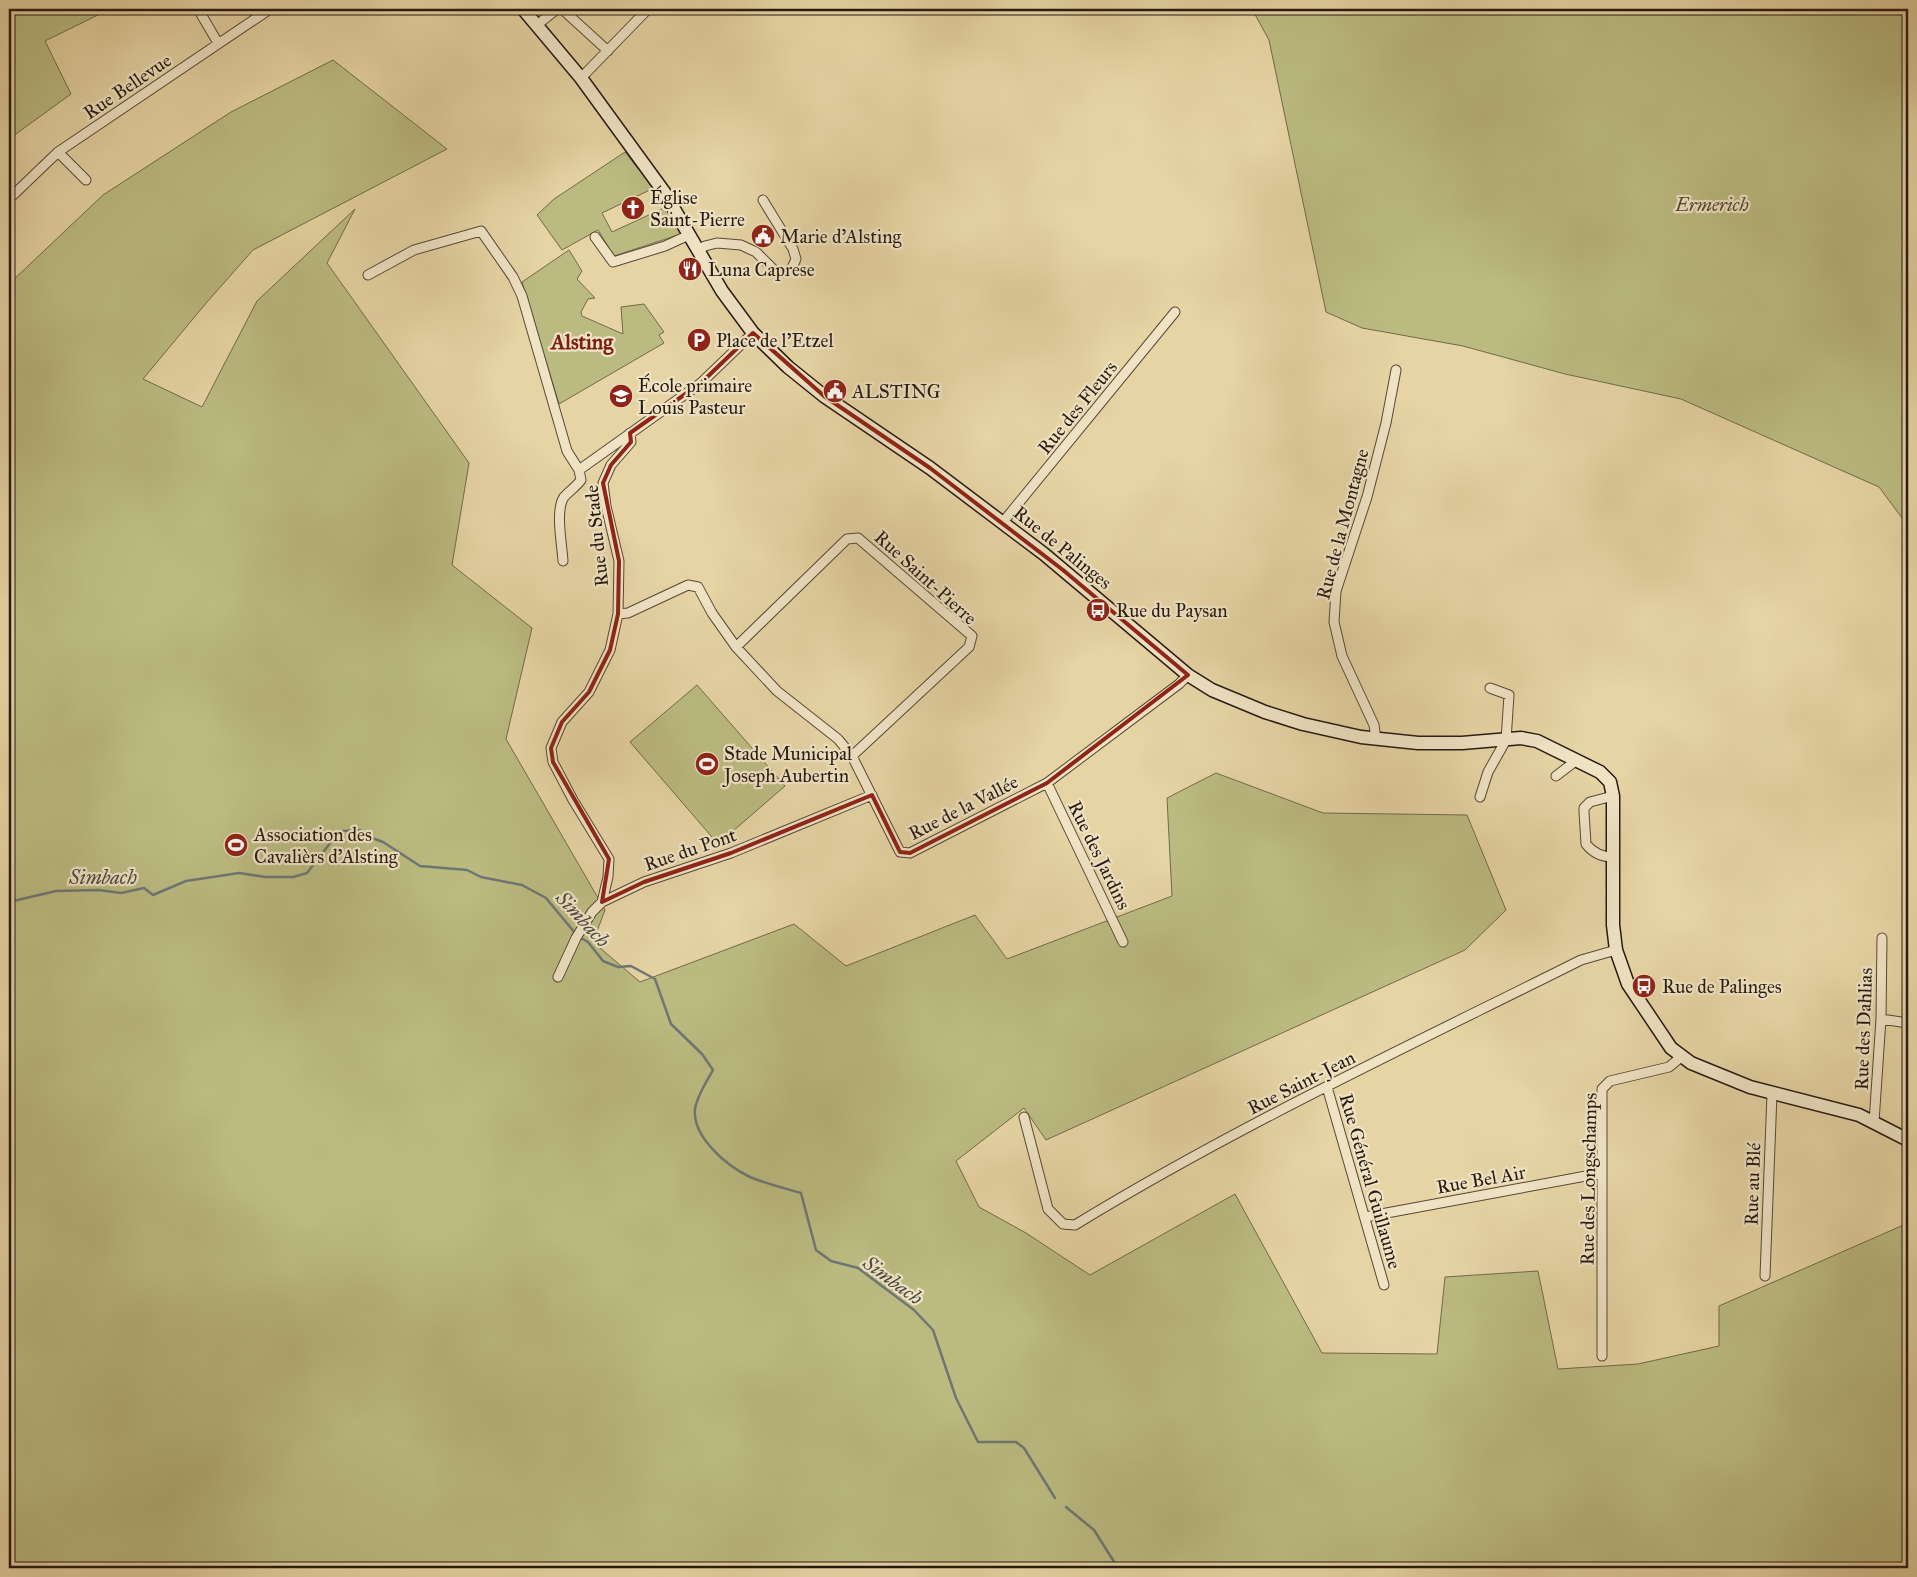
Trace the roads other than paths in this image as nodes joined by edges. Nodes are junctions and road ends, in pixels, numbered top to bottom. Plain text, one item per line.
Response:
1 (198, 9) edge
2 (270, 9) edge
3 (524, 9) edge
4 (557, 9) edge
5 (562, 9) edge
6 (648, 9) edge
7 (537, 25) junction
8 (218, 43) junction
9 (608, 51) junction
10 (581, 78) junction
11 (58, 152) junction
12 (86, 180) dead end
13 (9, 199) edge
14 (763, 200) dead end
15 (689, 235) junction
16 (595, 237) dead end
17 (698, 250) junction
18 (368, 275) dead end
19 (1175, 312) dead end
20 (754, 333) junction
21 (1396, 370) dead end
22 (630, 434) junction
23 (579, 470) junction
24 (1004, 522) junction
25 (563, 561) dead end
26 (618, 614) junction
27 (736, 647) junction
28 (1188, 675) junction
29 (1490, 688) dead end
30 (1376, 739) junction
31 (1506, 740) junction
32 (852, 756) junction
33 (1577, 760) junction
34 (1556, 776) dead end
35 (1047, 783) junction
36 (872, 795) junction
37 (1614, 796) junction
38 (1480, 797) dead end
39 (1613, 858) junction
40 (602, 902) junction
41 (1882, 938) dead end
42 (1124, 942) dead end
43 (1616, 950) junction
44 (558, 978) dead end
45 (1881, 1019) junction
46 (1908, 1023) edge
47 (1681, 1057) junction
48 (1327, 1087) junction
49 (1772, 1094) junction
50 (1024, 1117) dead end
51 (1874, 1122) junction
52 (1908, 1140) edge
53 (1602, 1173) junction
54 (1365, 1217) junction
55 (1765, 1276) dead end
56 (1384, 1284) dead end
57 (1602, 1356) dead end

1 - 8 street
2 - 8 street, Rue Bellevue
3 - 7 main road, Rue de Palinges
4 - 7 street
5 - 9 street
6 - 9 street
7 - 10 main road, Rue de Palinges
8 - 11 street, Rue Bellevue
9 - 10 street
10 - 15 main road, Rue de Palinges
11 - 12 street
11 - 13 street, Rue Bellevue
14 - 17 street
15 - 16 street
15 - 17 main road, Rue de Palinges
17 - 20 main road, Rue de Palinges
18 - 23 street
19 - 24 street, Rue des Fleurs
20 - 22 street
20 - 24 main road, Rue de Palinges
21 - 30 street, Rue de la Montagne
22 - 23 street
22 - 26 street, Rue du Stade
23 - 25 street
24 - 28 main road, Rue de Palinges
26 - 27 street, Rue de la Vallée
26 - 40 street, Rue du Stade
27 - 32 street, Rue de la Vallée
27 - 32 street, Rue Saint-Pierre
28 - 30 main road, Rue de Palinges
28 - 35 street, Rue de la Vallée
29 - 31 street
30 - 31 main road, Rue de Palinges
31 - 33 main road, Rue de Palinges
31 - 38 street
32 - 36 street, Rue de la Vallée
33 - 34 street
33 - 37 main road, Rue de Palinges
35 - 36 street, Rue de la Vallée
35 - 42 street, Rue des Jardins
36 - 40 street, Rue du Pont
37 - 39 main road, Rue de Palinges
37 - 39 street
39 - 43 main road, Rue de Palinges
40 - 44 street, Rue du Pont
41 - 45 street, Rue des Dahlias
43 - 47 main road, Rue de Palinges
43 - 48 street, Rue Saint-Jean
45 - 46 street
45 - 51 street, Rue des Dahlias
47 - 49 main road, Rue de Palinges
47 - 53 street, Rue des Longschamps
48 - 50 street, Rue Saint-Jean
48 - 54 street, Rue Général Guillaume
49 - 51 main road, Rue de Palinges
49 - 55 street, Rue au Blé
51 - 52 main road, Rue de Palinges
53 - 54 street, Rue Bel Air
53 - 57 street, Rue des Longschamps
54 - 56 street, Rue Général Guillaume

